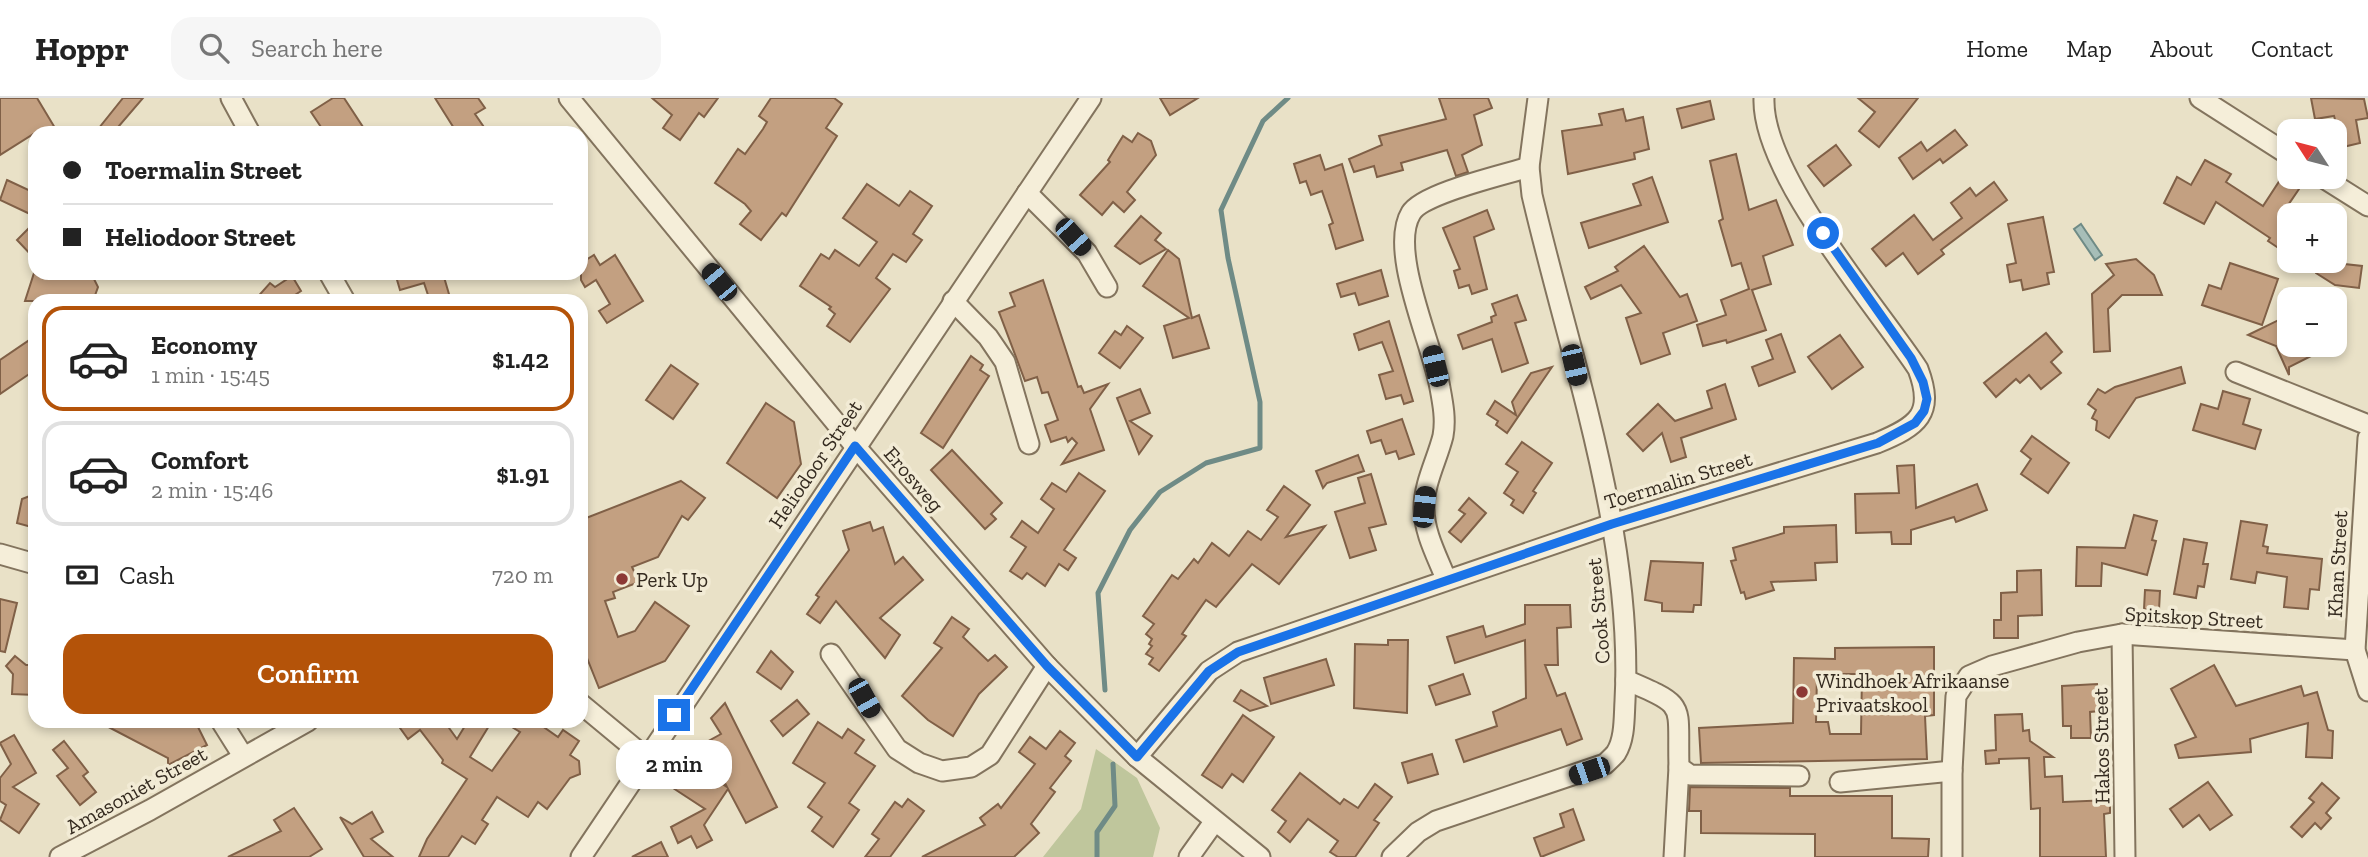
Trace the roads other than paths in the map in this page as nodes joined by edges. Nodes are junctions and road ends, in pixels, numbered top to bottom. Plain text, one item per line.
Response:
1 (231, 98) edge
2 (569, 98) edge
3 (1091, 98) edge
4 (1538, 98) edge
5 (1764, 98) edge
6 (2200, 98) edge
7 (246, 126) edge
8 (2277, 147) edge
9 (1529, 167) junction
10 (2341, 189) edge
11 (1027, 193) junction
12 (2368, 206) edge
13 (1107, 287) dead end
14 (953, 300) junction
15 (2236, 372) dead end
16 (2368, 425) edge
17 (2368, 438) edge
18 (1029, 444) dead end
19 (855, 446) junction
20 (1612, 524) junction
21 (0, 554) edge
22 (28, 562) edge
23 (1446, 579) junction
24 (2122, 634) junction
25 (2355, 650) junction
26 (831, 654) dead end
27 (1047, 666) junction
28 (1626, 680) junction
29 (2368, 691) edge
30 (588, 710) edge
31 (225, 728) edge
32 (295, 728) edge
33 (243, 756) junction
34 (645, 757) junction
35 (1137, 757) junction
36 (1679, 767) junction
37 (1952, 771) junction
38 (1799, 776) dead end
39 (1840, 782) dead end
40 (1214, 822) junction
41 (60, 857) edge
42 (581, 857) edge
43 (1189, 857) edge
44 (1260, 857) edge
45 (1392, 857) edge
46 (1674, 857) edge
47 (1952, 857) edge
48 (2125, 857) edge

1 - 7 street
2 - 19 street, Erosweg
3 - 11 street, Heliodoor Street
4 - 9 street, Cook Street
5 - 20 street, Toermalin Street
6 - 8 street
9 - 20 street, Cook Street
9 - 23 street
10 - 12 street
11 - 13 street
11 - 14 street, Heliodoor Street
14 - 18 street
14 - 19 street, Heliodoor Street
15 - 16 street
17 - 25 street, Khan Street
19 - 27 street, Erosweg
19 - 34 street, Heliodoor Street
20 - 23 street, Toermalin Street
20 - 28 street, Cook Street
21 - 22 street
23 - 35 street, Toermalin Street
24 - 25 street, Spitskop Street
24 - 37 street, Spitskop Street
24 - 48 street, Hakos Street
25 - 29 street, Khan Street
26 - 27 street
27 - 35 street, Erosweg
28 - 36 street
28 - 45 street, Cook Street
30 - 34 street
31 - 33 street
32 - 33 street, Amasoniet Street
33 - 41 street, Amasoniet Street
34 - 42 street, Heliodoor Street
35 - 40 street, Erosweg
36 - 38 street
36 - 46 street
37 - 39 street
37 - 47 street, Spitskop Street
40 - 43 street
40 - 44 street, Erosweg

